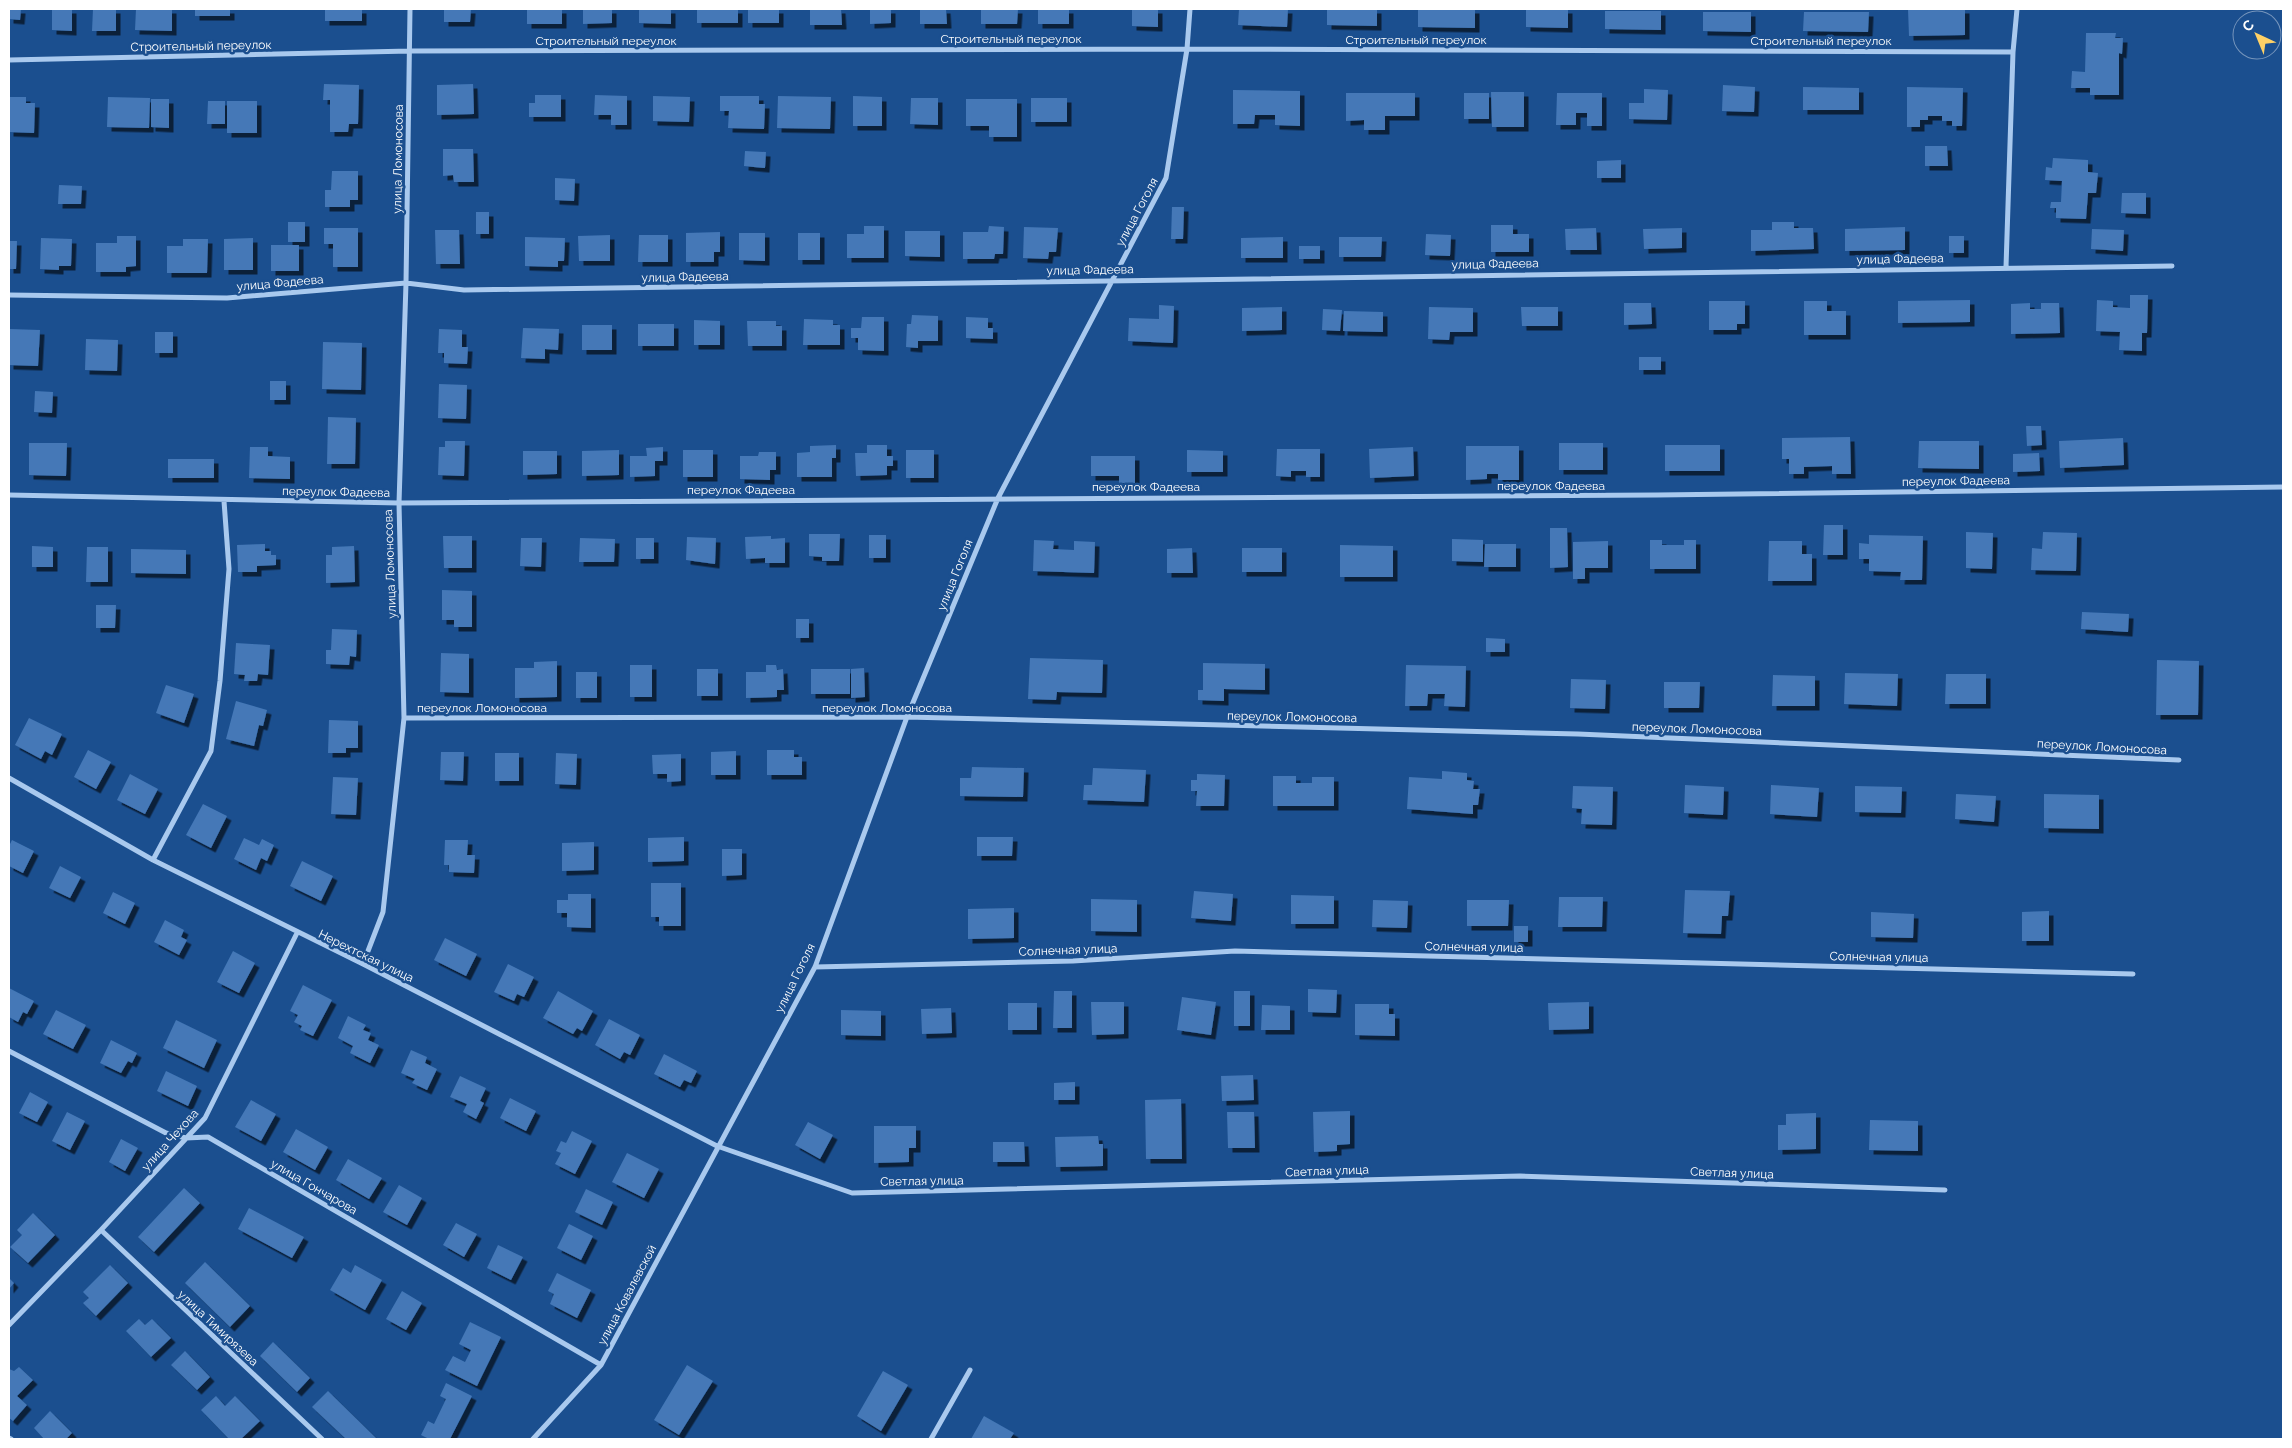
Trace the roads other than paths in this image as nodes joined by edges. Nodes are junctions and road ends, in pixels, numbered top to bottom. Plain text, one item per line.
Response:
1 (410, 9) edge
2 (1190, 9) edge
3 (2017, 9) edge
4 (1187, 49) junction
5 (410, 51) junction
6 (2013, 52) junction
7 (9, 60) edge
8 (2172, 266) dead end
9 (2006, 267) junction
10 (1112, 280) junction
11 (406, 283) junction
12 (9, 295) edge
13 (2283, 486) edge
14 (9, 495) edge
15 (998, 498) junction
16 (224, 501) junction
17 (398, 503) junction
18 (907, 717) junction
19 (404, 718) junction
20 (2179, 760) dead end
21 (9, 778) edge
22 (153, 860) junction
23 (297, 933) junction
24 (363, 964) junction
25 (814, 967) junction
26 (2133, 974) dead end
27 (9, 1051) edge
28 (186, 1138) junction
29 (717, 1146) junction
30 (1945, 1190) dead end
31 (101, 1230) junction
32 (9, 1325) edge
33 (601, 1365) junction
34 (970, 1370) dead end
35 (322, 1439) edge
36 (534, 1439) edge
37 (931, 1439) edge

1 - 5 street, улица Ломоносова
2 - 4 street, улица Гоголя
3 - 6 street
4 - 5 street, Строительный переулок
4 - 6 street, Строительный переулок
4 - 10 street, улица Гоголя
5 - 7 street, Строительный переулок
5 - 11 street, улица Ломоносова
6 - 9 street
8 - 9 street, улица Фадеева
9 - 10 street, улица Фадеева
10 - 11 street, улица Фадеева
10 - 15 street, улица Гоголя
11 - 12 street, улица Фадеева
11 - 17 street, улица Ломоносова
13 - 15 street, переулок Фадеева
14 - 16 street, переулок Фадеева
15 - 17 street, переулок Фадеева
15 - 18 street, улица Гоголя
16 - 17 street, переулок Фадеева
16 - 22 street
17 - 19 street, улица Ломоносова
18 - 19 street, переулок Ломоносова
18 - 20 street, переулок Ломоносова
18 - 25 street, улица Гоголя
19 - 24 street, улица Ломоносова
21 - 22 street, Нерехтская улица
22 - 23 street, Нерехтская улица
23 - 24 street, Нерехтская улица
23 - 28 street, улица Чехова
24 - 29 street, Нерехтская улица
25 - 26 street, Солнечная улица
25 - 29 street, улица Гоголя
27 - 28 street, улица Гончарова
28 - 31 street, улица Чехова
28 - 33 street, улица Гончарова
29 - 30 street, Светлая улица
29 - 33 street, улица Ковалевской
31 - 32 street, улица Чехова
31 - 35 street, улица Тимирязева
33 - 36 street, улица Ковалевской
34 - 37 street

